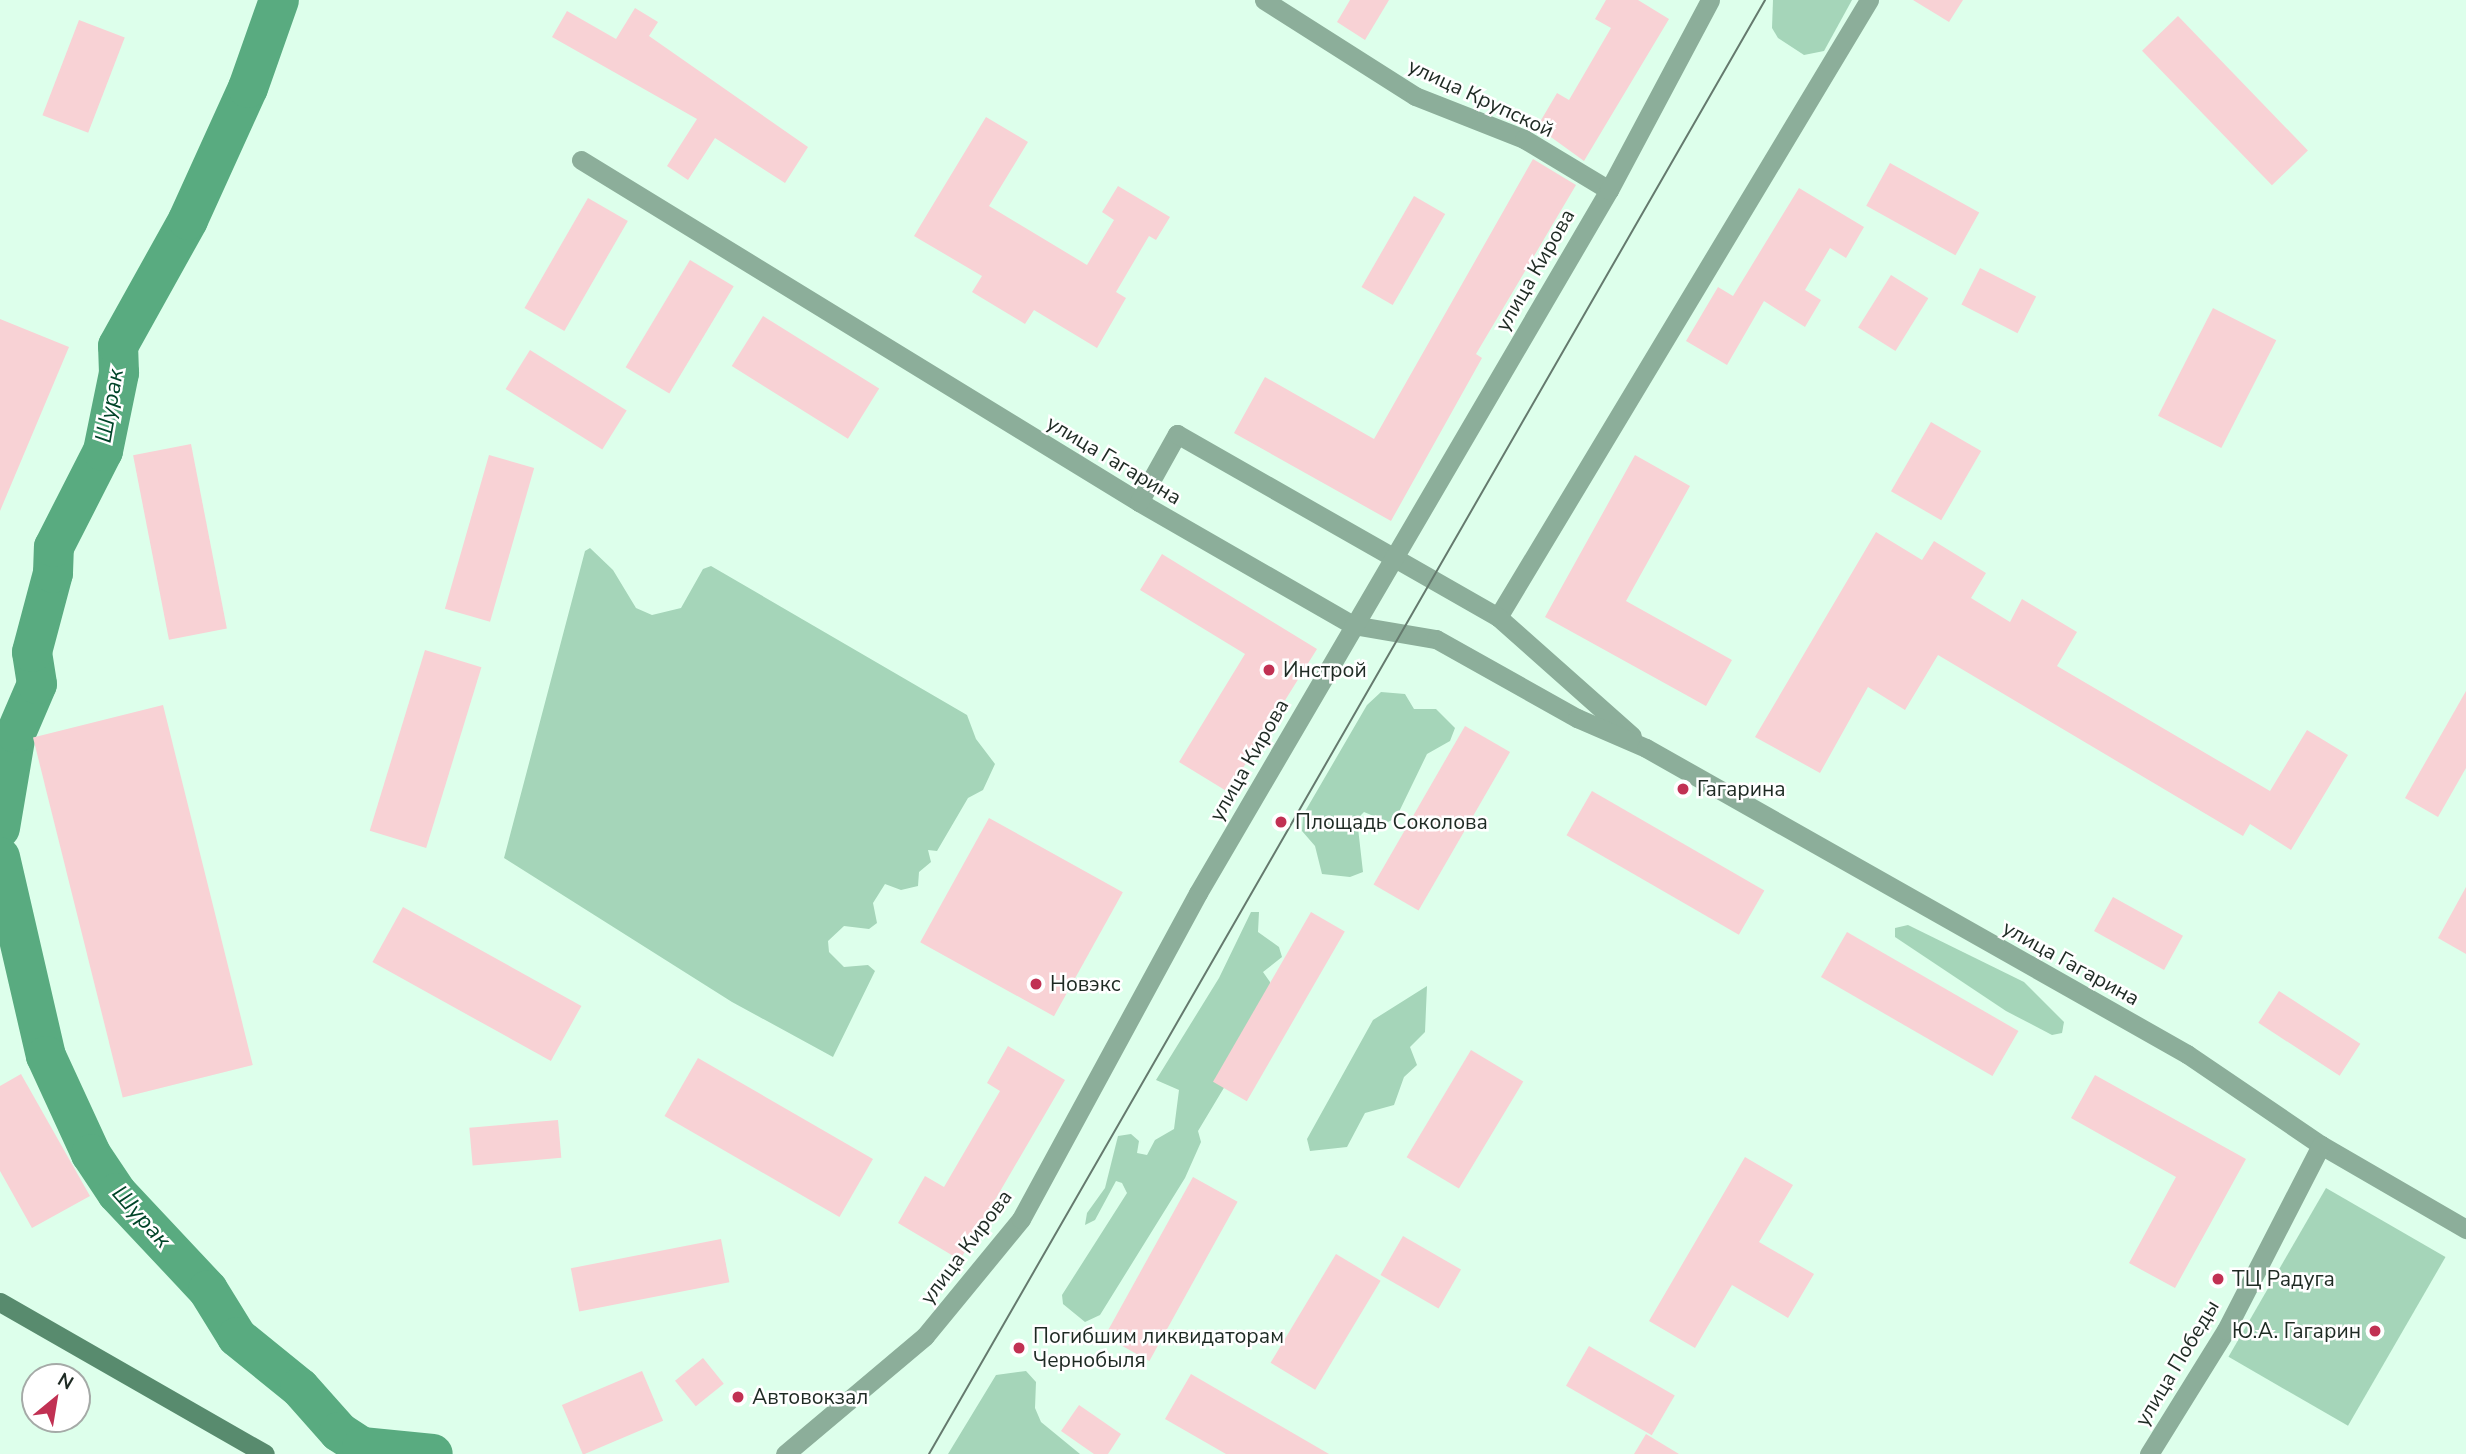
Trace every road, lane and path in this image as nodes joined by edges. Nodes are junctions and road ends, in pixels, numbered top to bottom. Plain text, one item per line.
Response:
1 (1264, 0) edge
2 (1710, 0) edge
3 (1869, 0) edge
4 (581, 160) dead end
5 (1609, 190) junction
6 (1139, 502) junction
7 (1393, 557) junction
8 (1498, 617) junction
9 (1353, 625) junction
10 (1646, 748) junction
11 (2320, 1144) junction
12 (2466, 1229) edge
13 (0, 1302) edge
14 (816, 1431) junction
15 (265, 1454) edge
16 (785, 1454) edge
17 (812, 1454) edge
18 (2149, 1454) edge

1 - 5 street, улица Крупской
2 - 5 street, улица Кирова
3 - 8 street
4 - 6 street, улица Гагарина
5 - 7 street, улица Кирова
6 - 7 street, улица Гагарина
6 - 9 street, улица Гагарина
7 - 8 street, улица Гагарина
7 - 9 street, улица Кирова
8 - 10 street, улица Гагарина
9 - 10 street, улица Гагарина
9 - 14 street, улица Кирова
10 - 11 street, улица Гагарина
11 - 12 street, улица Гагарина
11 - 18 street, улица Победы
13 - 15 main road
14 - 16 street, улица Кирова
14 - 17 street

